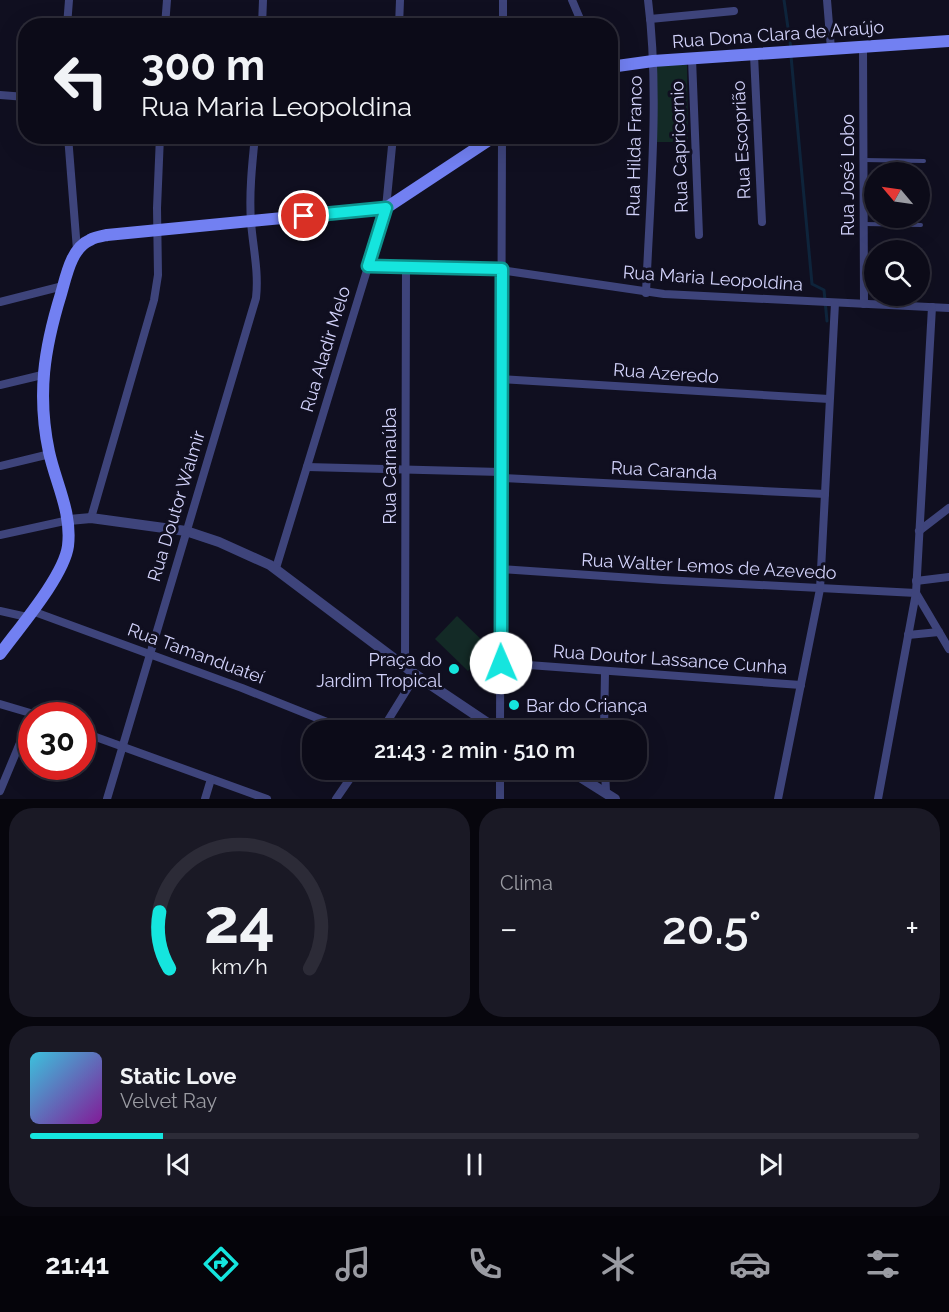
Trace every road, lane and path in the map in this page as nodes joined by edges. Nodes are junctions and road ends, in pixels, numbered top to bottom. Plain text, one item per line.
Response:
1 (69, 0) edge
2 (167, 0) edge
3 (263, 0) edge
4 (400, 0) edge
5 (503, 0) edge
6 (572, 0) edge
7 (648, 0) edge
8 (827, 0) edge
9 (734, 11) dead end
10 (68, 18) edge
11 (166, 18) edge
12 (262, 18) edge
13 (399, 18) edge
14 (503, 18) edge
15 (580, 18) edge
16 (650, 19) junction
17 (949, 41) edge
18 (863, 47) junction
19 (831, 49) junction
20 (754, 55) junction
21 (692, 59) junction
22 (653, 61) junction
23 (618, 66) edge
24 (0, 95) edge
25 (18, 96) edge
26 (69, 144) edge
27 (160, 144) edge
28 (254, 144) edge
29 (392, 144) edge
30 (483, 144) edge
31 (502, 144) edge
32 (864, 159) joint
33 (924, 161) dead end
34 (386, 208) junction
35 (251, 220) junction
36 (762, 222) dead end
37 (156, 231) junction
38 (699, 235) dead end
39 (76, 250) junction
40 (368, 266) junction
41 (406, 266) junction
42 (502, 269) junction
43 (63, 286) junction
44 (646, 292) junction
45 (0, 302) edge
46 (830, 302) junction
47 (864, 304) edge
48 (909, 306) edge
49 (932, 307) junction
50 (949, 308) edge
51 (42, 375) junction
52 (501, 379) junction
53 (0, 385) edge
54 (829, 399) junction
55 (50, 454) junction
56 (0, 466) edge
57 (307, 467) junction
58 (406, 470) junction
59 (501, 475) junction
60 (825, 494) junction
61 (949, 508) edge
62 (91, 518) junction
63 (69, 520) junction
64 (186, 531) junction
65 (919, 531) junction
66 (0, 535) edge
67 (276, 568) junction
68 (500, 569) junction
69 (949, 577) edge
70 (916, 581) junction
71 (820, 589) junction
72 (915, 593) junction
73 (0, 611) edge
74 (29, 614) junction
75 (939, 632) junction
76 (908, 635) junction
77 (949, 649) edge
78 (0, 654) edge
79 (149, 654) junction
80 (501, 663) junction
81 (405, 666) junction
82 (605, 672) junction
83 (416, 675) junction
84 (801, 685) junction
85 (0, 704) edge
86 (18, 710) edge
87 (322, 720) edge
88 (388, 720) edge
89 (484, 720) edge
90 (499, 720) edge
91 (604, 720) edge
92 (96, 737) edge
93 (122, 747) junction
94 (18, 752) edge
95 (211, 778) junction
96 (349, 780) edge
97 (500, 780) edge
98 (585, 780) edge
99 (607, 780) edge
100 (0, 791) edge
101 (611, 796) edge
102 (107, 799) edge
103 (205, 799) edge
104 (267, 799) edge
105 (336, 799) edge
106 (500, 799) edge
107 (778, 799) edge
108 (878, 799) edge

1 - 10 street
2 - 11 street
3 - 12 street
4 - 13 street
5 - 14 street
6 - 15 street
7 - 16 street, Rua Hilda Franco
8 - 19 street
9 - 16 street
16 - 22 street, Rua Hilda Franco
17 - 18 main road, Rua Dona Clara de Araújo
18 - 19 main road, Rua Dona Clara de Araújo
18 - 32 street, Rua José Lobo
19 - 20 main road, Rua Dona Clara de Araújo
20 - 21 main road, Rua Dona Clara de Araújo
20 - 36 street, Rua Escoprião
21 - 22 main road, Rua Dona Clara de Araújo
21 - 38 street, Rua Capricornio
22 - 23 main road, Rua Dona Clara de Araújo
22 - 44 street, Rua Hilda Franco
24 - 25 street
26 - 39 street
27 - 37 street
28 - 35 street, Rua Doutor Walmir
29 - 34 street, Rua Aladir Melo
30 - 34 main road
31 - 42 street
32 - 33 lane
34 - 35 main road
34 - 40 street, Rua Aladir Melo
35 - 37 main road
35 - 64 street, Rua Doutor Walmir
37 - 39 main road
37 - 62 street
39 - 43 main road
40 - 41 street, Rua Maria Leopoldina
40 - 57 street, Rua Aladir Melo
41 - 42 street, Rua Maria Leopoldina
41 - 58 street, Rua Carnaúba
42 - 44 street, Rua Maria Leopoldina
42 - 52 street
43 - 45 street
43 - 51 main road
44 - 46 street, Rua Maria Leopoldina
46 - 47 street, Rua Maria Leopoldina
46 - 54 street
48 - 49 street, Rua Maria Leopoldina
49 - 50 street, Rua Maria Leopoldina
49 - 65 street
51 - 53 street
51 - 55 main road
52 - 54 street, Rua Azeredo
52 - 59 street
54 - 60 street
55 - 56 street
55 - 63 main road
57 - 58 street, Rua Caranda
57 - 67 street, Rua Aladir Melo
58 - 59 street, Rua Caranda
58 - 81 street, Rua Carnaúba
59 - 60 street, Rua Caranda
59 - 68 street
60 - 71 street
61 - 65 street
62 - 63 street
62 - 64 street
63 - 66 street
63 - 74 main road
64 - 67 street
64 - 79 street, Rua Doutor Walmir
65 - 70 street
67 - 81 street
68 - 71 street, Rua Walter Lemos de Azevedo
68 - 80 street
69 - 70 street
70 - 72 street
71 - 72 street, Rua Walter Lemos de Azevedo
71 - 84 street
72 - 75 street
72 - 76 street
73 - 74 street, Rua Tamanduateí
74 - 78 main road
74 - 79 street, Rua Tamanduateí
75 - 76 street
75 - 77 street
76 - 108 street
79 - 87 street, Rua Tamanduateí
79 - 93 street, Rua Doutor Walmir
80 - 82 street, Rua Doutor Lassance Cunha
80 - 90 street
81 - 83 street
82 - 84 street, Rua Doutor Lassance Cunha
82 - 91 street
83 - 88 street
83 - 89 street
84 - 107 street
85 - 86 street
92 - 93 street
93 - 95 street
93 - 102 street, Rua Doutor Walmir
94 - 100 street
95 - 103 street
95 - 104 street
96 - 105 street
97 - 106 street
98 - 101 street
99 - 101 street

